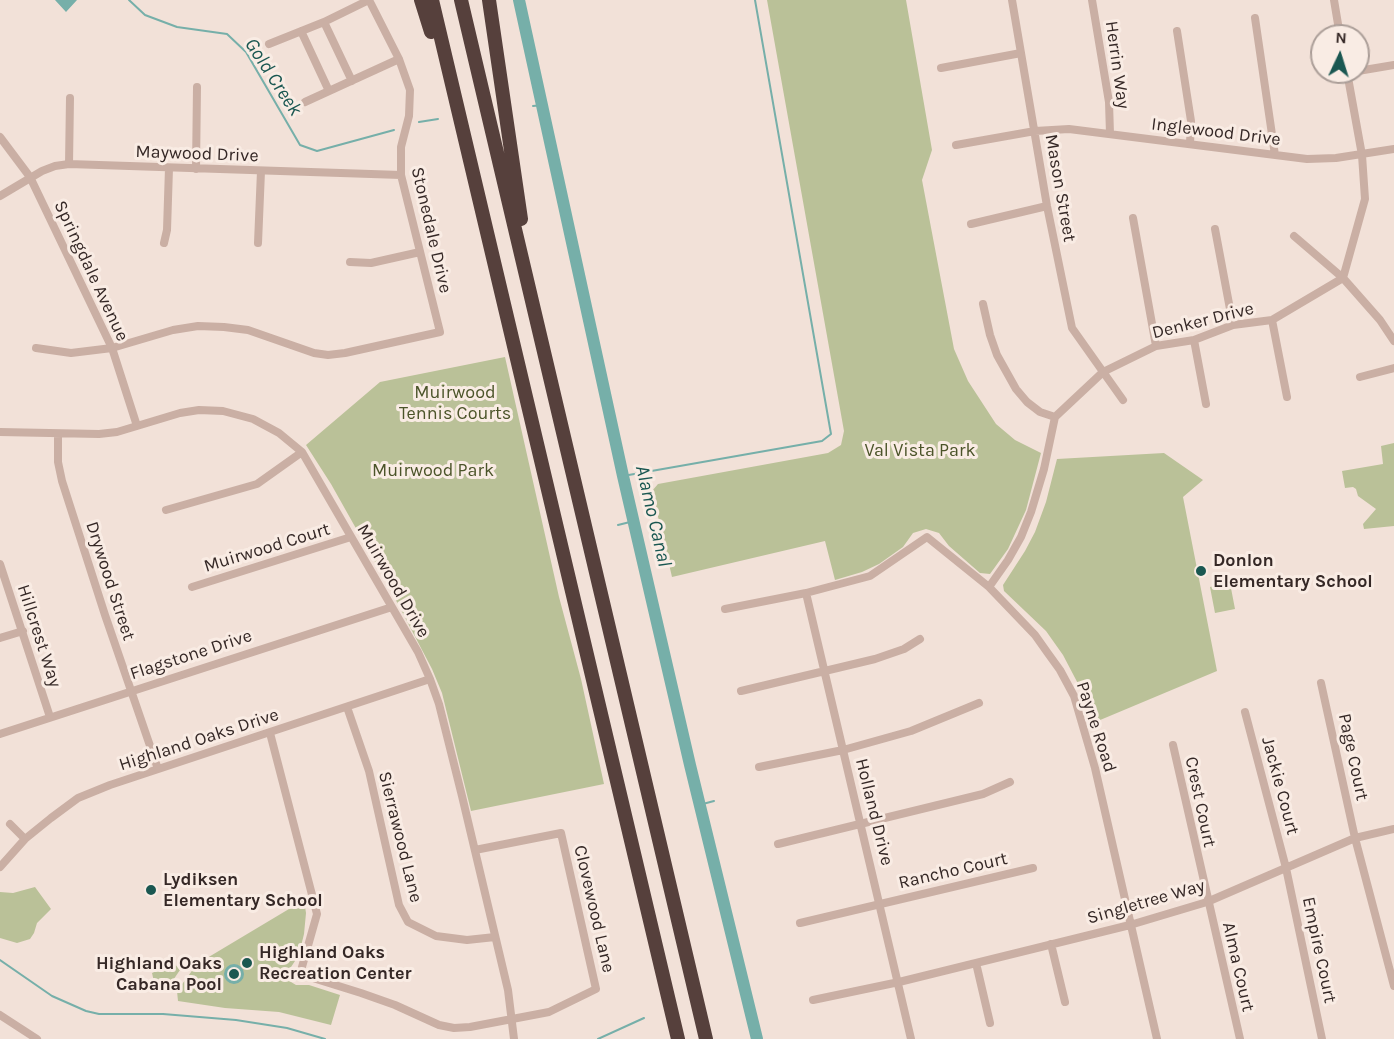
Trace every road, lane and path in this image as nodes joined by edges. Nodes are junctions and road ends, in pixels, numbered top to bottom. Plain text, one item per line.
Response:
1 (369, 0) edge
2 (421, 0) edge
3 (432, 0) edge
4 (461, 0) edge
5 (489, 0) edge
6 (1012, 0) edge
7 (1092, 0) edge
8 (1334, 0) edge
9 (1255, 18) dead end
10 (324, 22) junction
11 (1338, 24) edge
12 (301, 31) junction
13 (1177, 31) dead end
14 (269, 44) dead end
15 (1022, 53) junction
16 (399, 59) junction
17 (1394, 65) edge
18 (940, 68) dead end
19 (1370, 69) edge
20 (448, 70) junction
21 (352, 81) junction
22 (1353, 84) edge
23 (197, 87) dead end
24 (329, 91) junction
25 (70, 98) dead end
26 (305, 102) dead end
27 (1035, 131) junction
28 (1110, 134) junction
29 (0, 137) edge
30 (1190, 144) junction
31 (956, 145) dead end
32 (1394, 149) edge
33 (1362, 154) junction
34 (1275, 155) junction
35 (69, 164) junction
36 (169, 168) junction
37 (195, 169) junction
38 (261, 171) junction
39 (401, 175) junction
40 (30, 177) junction
41 (0, 196) edge
42 (1047, 206) junction
43 (1133, 218) dead end
44 (971, 224) dead end
45 (1215, 229) dead end
46 (1294, 236) dead end
47 (164, 243) dead end
48 (258, 243) dead end
49 (420, 252) junction
50 (350, 262) dead end
51 (524, 268) junction
52 (1343, 278) junction
53 (983, 304) dead end
54 (1272, 320) junction
55 (1233, 325) junction
56 (1194, 340) junction
57 (1394, 341) edge
58 (1156, 346) junction
59 (36, 348) dead end
60 (112, 348) junction
61 (1394, 368) edge
62 (1103, 372) junction
63 (1360, 377) dead end
64 (1287, 397) dead end
65 (1123, 400) dead end
66 (1206, 404) dead end
67 (1055, 417) junction
68 (137, 426) junction
69 (0, 432) edge
70 (58, 434) junction
71 (302, 452) junction
72 (166, 510) dead end
73 (351, 537) junction
74 (0, 564) edge
75 (192, 587) dead end
76 (989, 587) junction
77 (806, 593) junction
78 (392, 607) junction
79 (724, 609) dead end
80 (23, 632) junction
81 (0, 638) edge
82 (920, 639) dead end
83 (824, 671) junction
84 (430, 679) junction
85 (1321, 683) dead end
86 (131, 691) junction
87 (741, 691) dead end
88 (979, 703) dead end
89 (347, 707) junction
90 (1245, 712) dead end
91 (50, 717) junction
92 (270, 733) junction
93 (0, 734) edge
94 (1173, 745) dead end
95 (843, 750) junction
96 (759, 767) dead end
97 (158, 769) junction
98 (1010, 782) dead end
99 (9, 824) dead end
100 (862, 825) junction
101 (1394, 829) edge
102 (1355, 838) junction
103 (25, 839) junction
104 (778, 844) dead end
105 (475, 850) junction
106 (0, 867) edge
107 (1033, 868) dead end
108 (1286, 868) junction
109 (1207, 902) junction
110 (880, 904) junction
111 (800, 923) dead end
112 (1130, 925) junction
113 (495, 937) junction
114 (1051, 944) junction
115 (976, 963) junction
116 (899, 982) junction
117 (1394, 986) edge
118 (813, 1000) dead end
119 (1065, 1002) dead end
120 (0, 1015) edge
121 (512, 1019) junction
122 (990, 1023) dead end
123 (37, 1039) edge
124 (514, 1039) edge
125 (678, 1039) edge
126 (706, 1039) edge
127 (911, 1039) edge
128 (1157, 1039) edge
129 (1240, 1039) edge
130 (1322, 1039) edge

1 - 10 street
1 - 16 street, Stonedale Drive
2 - 20 highway
3 - 20 highway
4 - 51 highway
5 - 51 highway
6 - 15 street, Mason Street
7 - 28 street, Herrin Way
8 - 11 street
9 - 34 street
10 - 12 street
10 - 21 street
12 - 14 street
12 - 24 street
13 - 30 street
15 - 18 street
15 - 27 street, Mason Street
16 - 21 street
16 - 39 street, Stonedale Drive
17 - 19 street
20 - 125 highway
21 - 24 street
22 - 33 street
23 - 37 street
24 - 26 street
25 - 35 street
27 - 28 street, Inglewood Drive
27 - 31 street, Inglewood Drive
27 - 42 street, Mason Street
28 - 30 street, Inglewood Drive
29 - 40 street, Springdale Avenue
30 - 34 street, Inglewood Drive
32 - 33 street, Inglewood Drive
33 - 34 street, Inglewood Drive
33 - 52 street
35 - 36 street, Maywood Drive
35 - 40 street, Maywood Drive
36 - 37 street, Maywood Drive
36 - 47 street
37 - 38 street, Maywood Drive
38 - 39 street, Maywood Drive
38 - 48 street
39 - 49 street, Stonedale Drive
40 - 41 street, Maywood Drive
40 - 60 street, Springdale Avenue
42 - 44 street
42 - 62 street, Mason Street
43 - 58 street
45 - 55 street
46 - 52 street
49 - 50 street
49 - 60 street, Stonedale Drive
51 - 126 highway
52 - 54 street, Denker Drive
52 - 57 street
53 - 67 street
54 - 55 street, Denker Drive
54 - 64 street
55 - 56 street, Denker Drive
56 - 58 street, Denker Drive
56 - 66 street
58 - 62 street, Denker Drive
59 - 60 street
60 - 68 street, Springdale Avenue
61 - 63 street
62 - 65 street, Mason Street
62 - 67 street, Denker Drive
67 - 76 street
68 - 70 street, Muirwood Drive
68 - 71 street, Muirwood Drive
69 - 70 street, Muirwood Drive
70 - 86 street, Drywood Street
71 - 72 street
71 - 73 street, Muirwood Drive
73 - 75 street, Muirwood Court
73 - 78 street, Muirwood Drive
74 - 80 street, Hillcrest Way
76 - 77 street, Payne Road
76 - 112 street, Payne Road
77 - 79 street
77 - 83 street, Holland Drive
78 - 84 street, Muirwood Drive
78 - 86 street, Flagstone Drive
80 - 81 street
80 - 91 street, Hillcrest Way
82 - 83 street
83 - 87 street
83 - 95 street, Holland Drive
84 - 89 street, Highland Oaks Drive
84 - 105 street, Muirwood Drive
85 - 102 street, Page Court
86 - 91 street, Flagstone Drive
86 - 97 street, Drywood Street
88 - 95 street
89 - 92 street, Highland Oaks Drive
89 - 113 street, Sierrawood Lane
90 - 108 street, Jackie Court
91 - 93 street, Flagstone Drive
92 - 97 street, Highland Oaks Drive
92 - 121 street
94 - 109 street, Crest Court
95 - 96 street
95 - 100 street, Holland Drive
97 - 103 street, Highland Oaks Drive
98 - 100 street
99 - 103 street
100 - 104 street
100 - 110 street, Holland Drive
101 - 102 street, Singletree Way
102 - 108 street, Singletree Way
102 - 117 street, Page Court
103 - 106 street, Highland Oaks Drive
105 - 113 street, Muirwood Drive
105 - 121 street, Clovewood Lane
107 - 110 street, Rancho Court
108 - 109 street, Singletree Way
108 - 130 street, Empire Court
109 - 112 street, Singletree Way
109 - 129 street, Alma Court
110 - 111 street, Rancho Court
110 - 116 street, Holland Drive
112 - 114 street, Singletree Way
112 - 128 street, Payne Road
113 - 121 street, Muirwood Drive
114 - 115 street, Singletree Way
114 - 119 street
115 - 116 street, Singletree Way
115 - 122 street
116 - 118 street, Singletree Way
116 - 127 street, Holland Drive
120 - 123 street
121 - 124 street, Muirwood Drive

